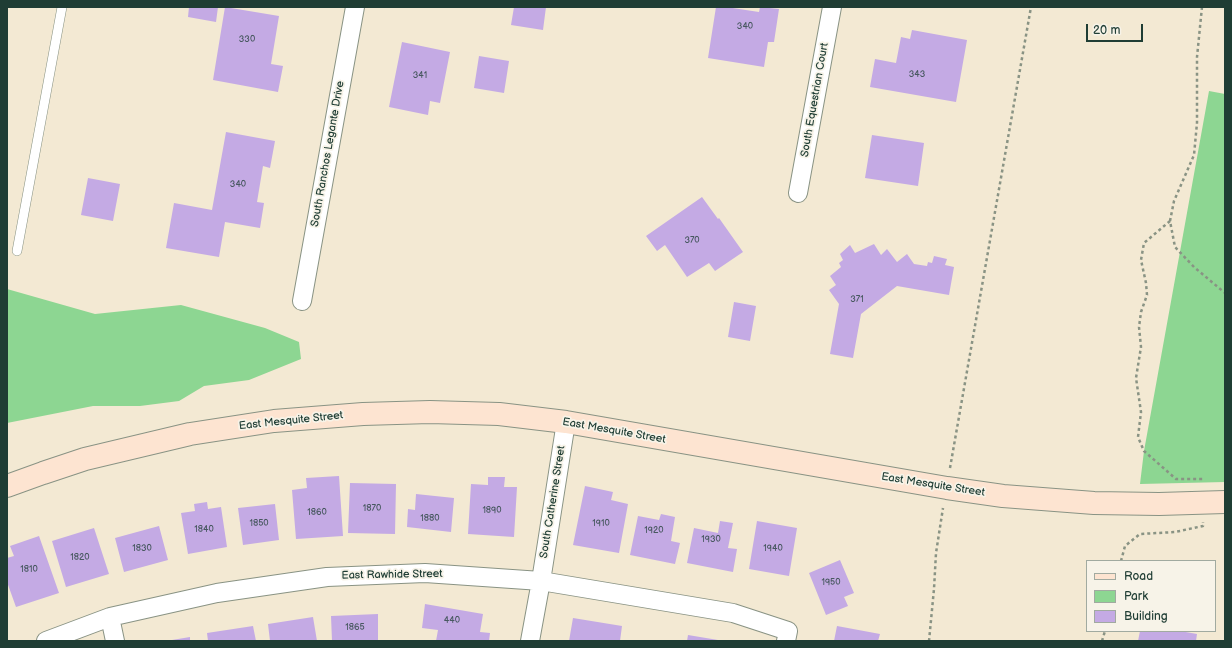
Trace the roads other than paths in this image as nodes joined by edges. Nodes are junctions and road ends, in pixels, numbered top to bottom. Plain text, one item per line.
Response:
1 (62, 7) edge
2 (355, 7) edge
3 (832, 7) edge
4 (798, 193) dead end
5 (18, 251) dead end
6 (302, 301) dead end
7 (566, 422) junction
8 (7, 486) edge
9 (1215, 502) edge
10 (541, 582) junction
11 (110, 617) junction
12 (787, 636) edge
13 (46, 641) edge
14 (115, 641) edge
15 (530, 641) edge

1 - 5 lane
2 - 6 street, South Ranchos Legante Drive
3 - 4 street, South Equestrian Court
7 - 8 street, East Mesquite Street
7 - 9 street, East Mesquite Street
7 - 10 street, South Catherine Street
10 - 11 street, East Rawhide Street
10 - 12 street, East Rawhide Street
10 - 15 street, South Catherine Street
11 - 13 street, East Rawhide Street
11 - 14 street

